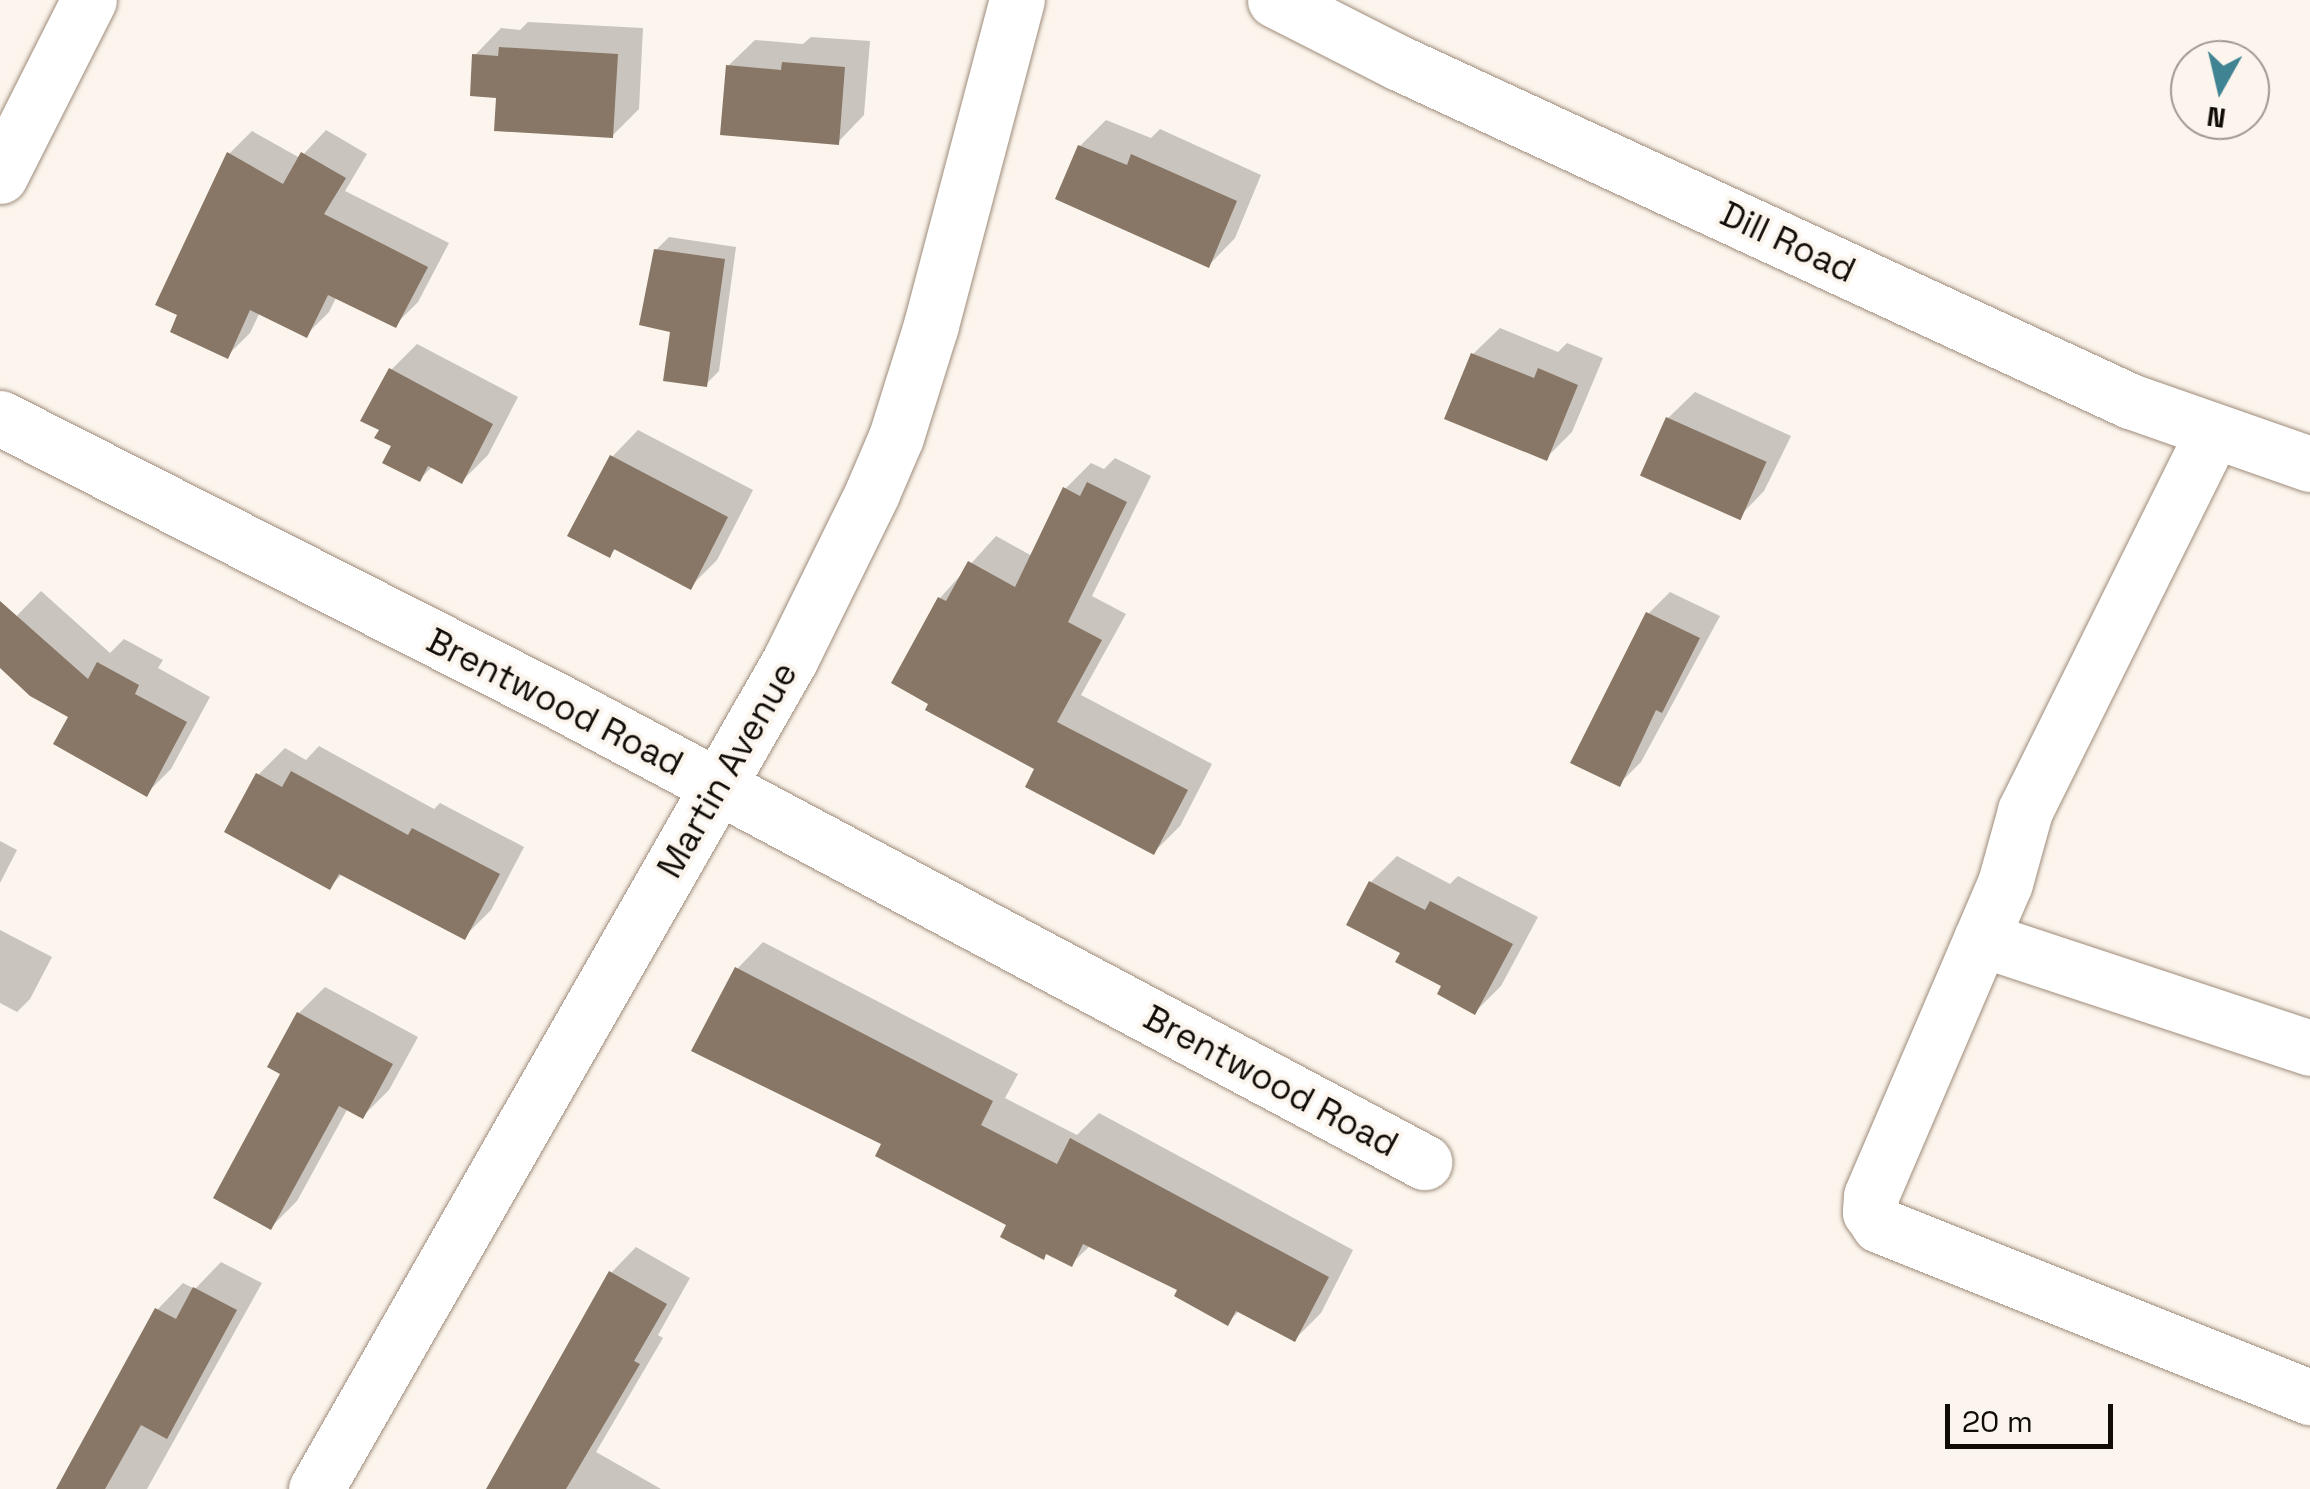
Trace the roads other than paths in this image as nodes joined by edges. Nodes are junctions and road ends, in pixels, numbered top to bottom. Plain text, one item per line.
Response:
1 (89, 0) edge
2 (1017, 0) edge
3 (1281, 1) edge
4 (0, 176) edge
5 (0, 418) edge
6 (2213, 432) junction
7 (2310, 464) edge
8 (717, 787) junction
9 (1981, 939) junction
10 (2310, 1048) edge
11 (1424, 1162) dead end
12 (2310, 1397) edge
13 (316, 1489) edge

1 - 4 street
2 - 8 street, Martin Avenue
3 - 6 street, Dill Road
5 - 8 street, Brentwood Road
6 - 7 street, Dill Road
6 - 9 street
8 - 11 street, Brentwood Road
8 - 13 street, Martin Avenue
9 - 10 street
9 - 12 street

